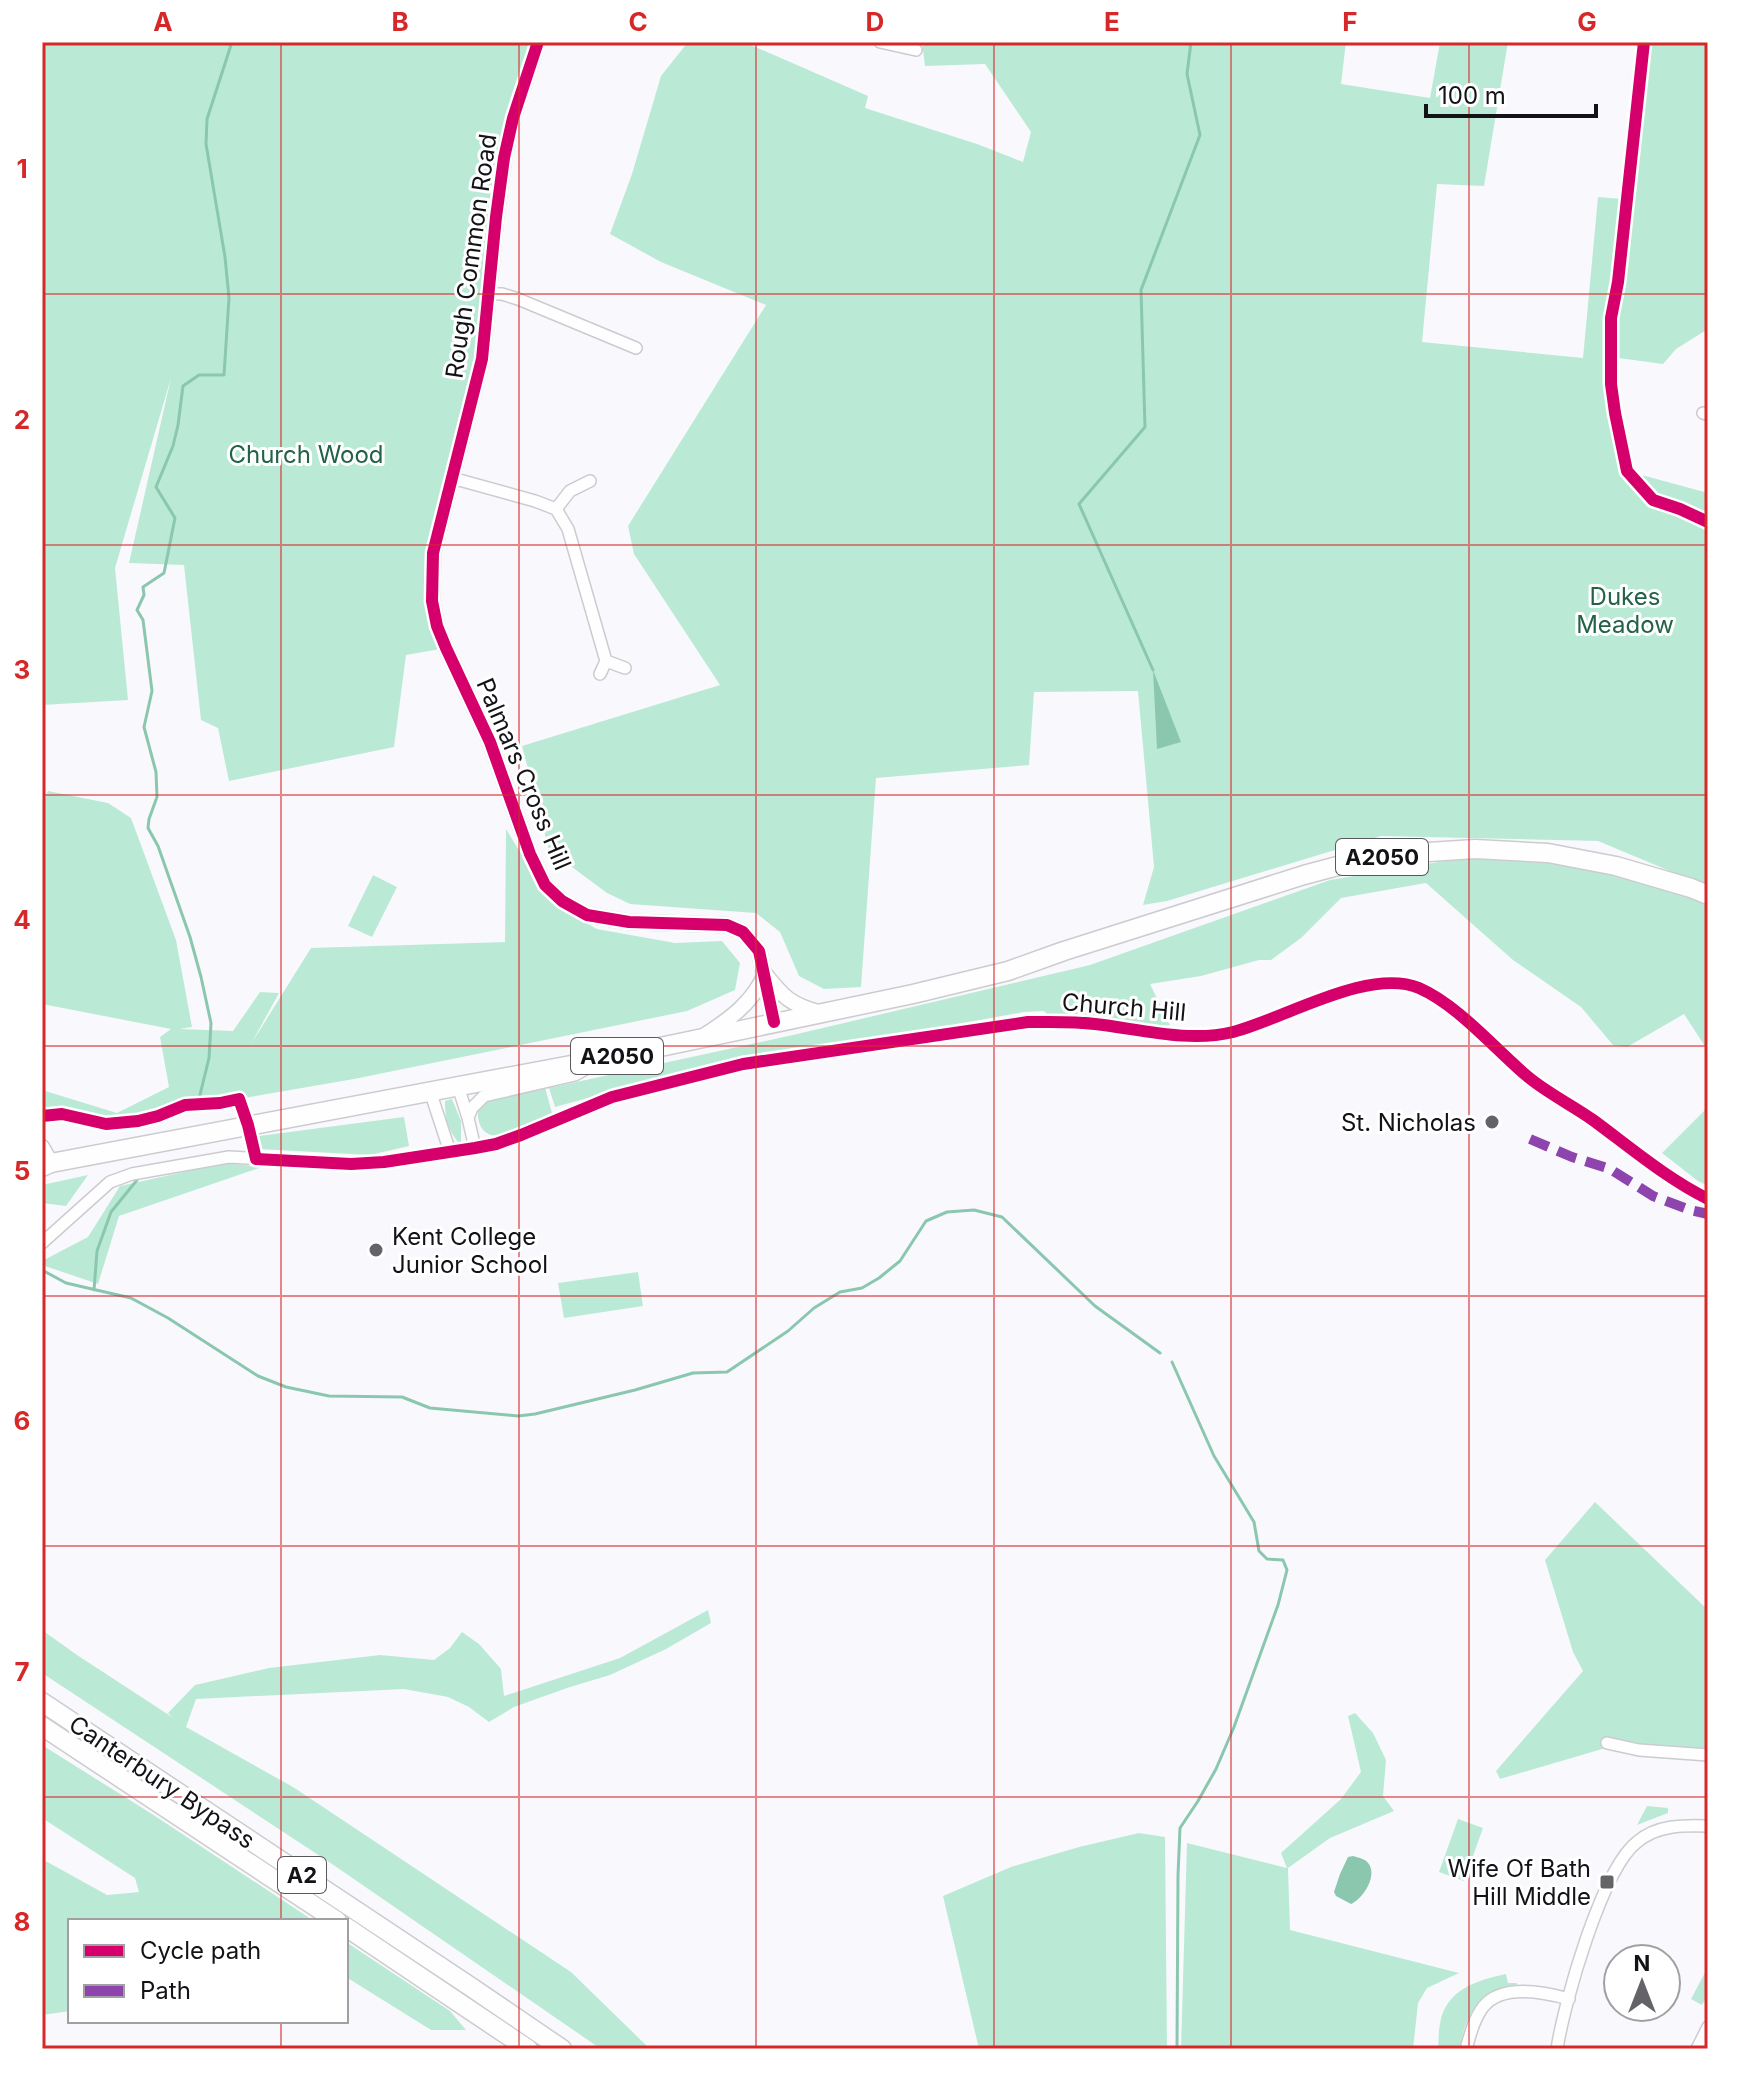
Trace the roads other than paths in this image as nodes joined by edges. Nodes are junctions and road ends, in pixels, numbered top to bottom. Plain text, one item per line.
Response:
1 (538, 42) edge
2 (880, 42) edge
3 (916, 50) dead end
4 (489, 294) junction
5 (636, 348) dead end
6 (452, 478) junction
7 (590, 481) dead end
8 (556, 509) junction
9 (606, 661) junction
10 (625, 668) dead end
11 (600, 674) dead end
12 (1708, 895) edge
13 (765, 974) junction
14 (821, 1013) junction
15 (774, 1022) junction
16 (701, 1038) junction
17 (603, 1059) junction
18 (458, 1086) junction
19 (430, 1091) junction
20 (468, 1118) junction
21 (475, 1148) junction
22 (450, 1152) junction
23 (44, 1160) edge
24 (1708, 1199) edge
25 (42, 1243) edge
26 (42, 1702) edge
27 (42, 1726) edge
28 (1607, 1743) dead end
29 (1708, 1755) edge
30 (1708, 1826) edge
31 (334, 1919) edge
32 (348, 1928) edge
33 (1569, 1999) junction
34 (1708, 2027) edge
35 (528, 2049) edge
36 (562, 2049) edge
37 (1466, 2049) edge
38 (1557, 2049) edge
39 (1697, 2049) edge

1 - 4 street, Rough Common Road
2 - 3 street
4 - 5 street
4 - 6 street, Rough Common Road
6 - 8 street
6 - 13 street, Palmars Cross Hill
7 - 8 street
8 - 9 street
9 - 10 street
9 - 11 street
12 - 14 main road, A2050
13 - 14 street
13 - 15 street, Palmars Cross Hill
13 - 16 street
14 - 15 main road, A2050
15 - 16 main road, A2050
16 - 17 main road, A2050
17 - 18 main road, A2050
17 - 20 street
18 - 19 main road, A2050
18 - 20 street
19 - 22 street
19 - 23 main road, A2050
20 - 21 street
21 - 22 street, Church Hill
21 - 24 street, Church Hill
22 - 25 street, Church Hill
26 - 36 main road, Canterbury Bypass / A2
27 - 31 main road, Canterbury Bypass / A2
28 - 29 street
30 - 33 street
32 - 35 main road
33 - 37 street
33 - 38 street
34 - 39 street

